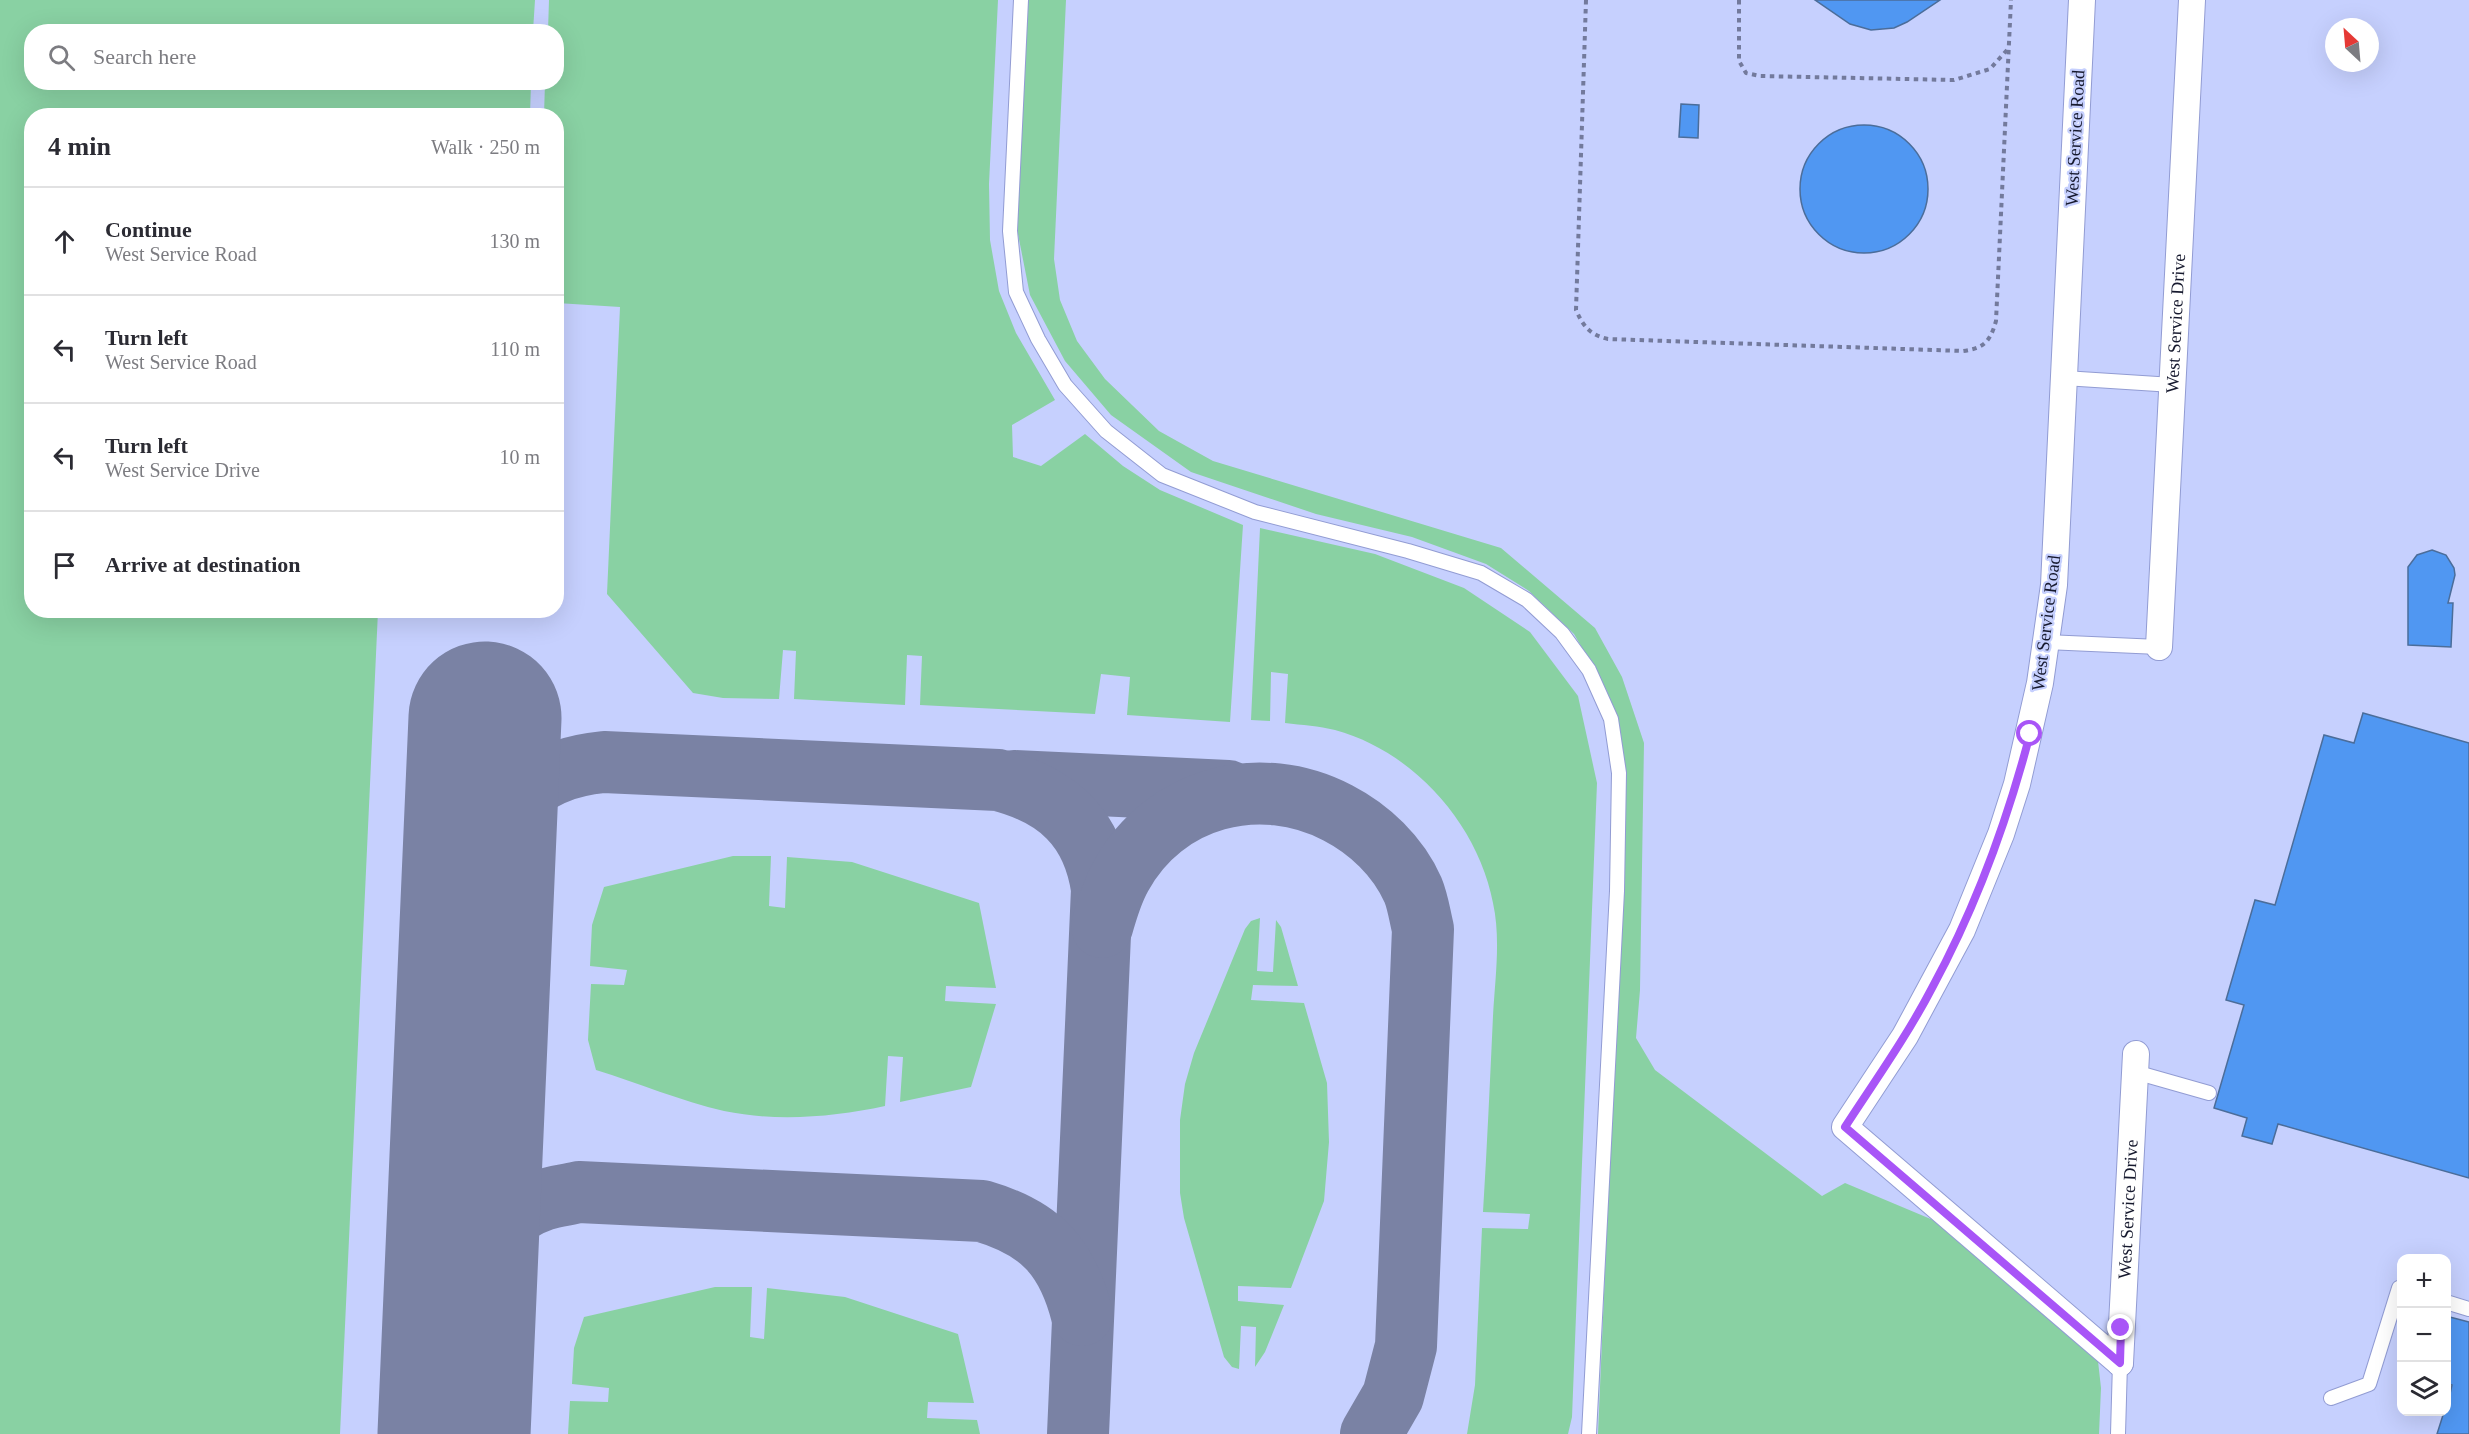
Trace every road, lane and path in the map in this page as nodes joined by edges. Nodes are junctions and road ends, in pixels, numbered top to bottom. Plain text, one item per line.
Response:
1 (1021, 0) edge
2 (1586, 0) edge
3 (1739, 0) edge
4 (2011, 0) edge
5 (2082, 0) edge
6 (2192, 0) edge
7 (2009, 47) junction
8 (2064, 378) junction
9 (2173, 385) junction
10 (2046, 642) junction
11 (2159, 648) joint
12 (2136, 1063) joint
13 (2209, 1093) dead end
14 (2397, 1293) edge
15 (2451, 1304) edge
16 (2469, 1309) edge
17 (2120, 1363) junction
18 (2331, 1398) dead end
19 (1589, 1434) edge
20 (2118, 1434) edge

1 - 19 lane
2 - 7 path
3 - 7 path
4 - 7 path
5 - 8 street, West Service Road
6 - 9 street, West Service Drive
8 - 9 lane
8 - 10 street, West Service Road
9 - 11 street, West Service Drive
10 - 11 lane
10 - 17 street, West Service Road
12 - 13 lane
12 - 17 street, West Service Drive
14 - 18 lane
15 - 16 lane
17 - 20 lane

